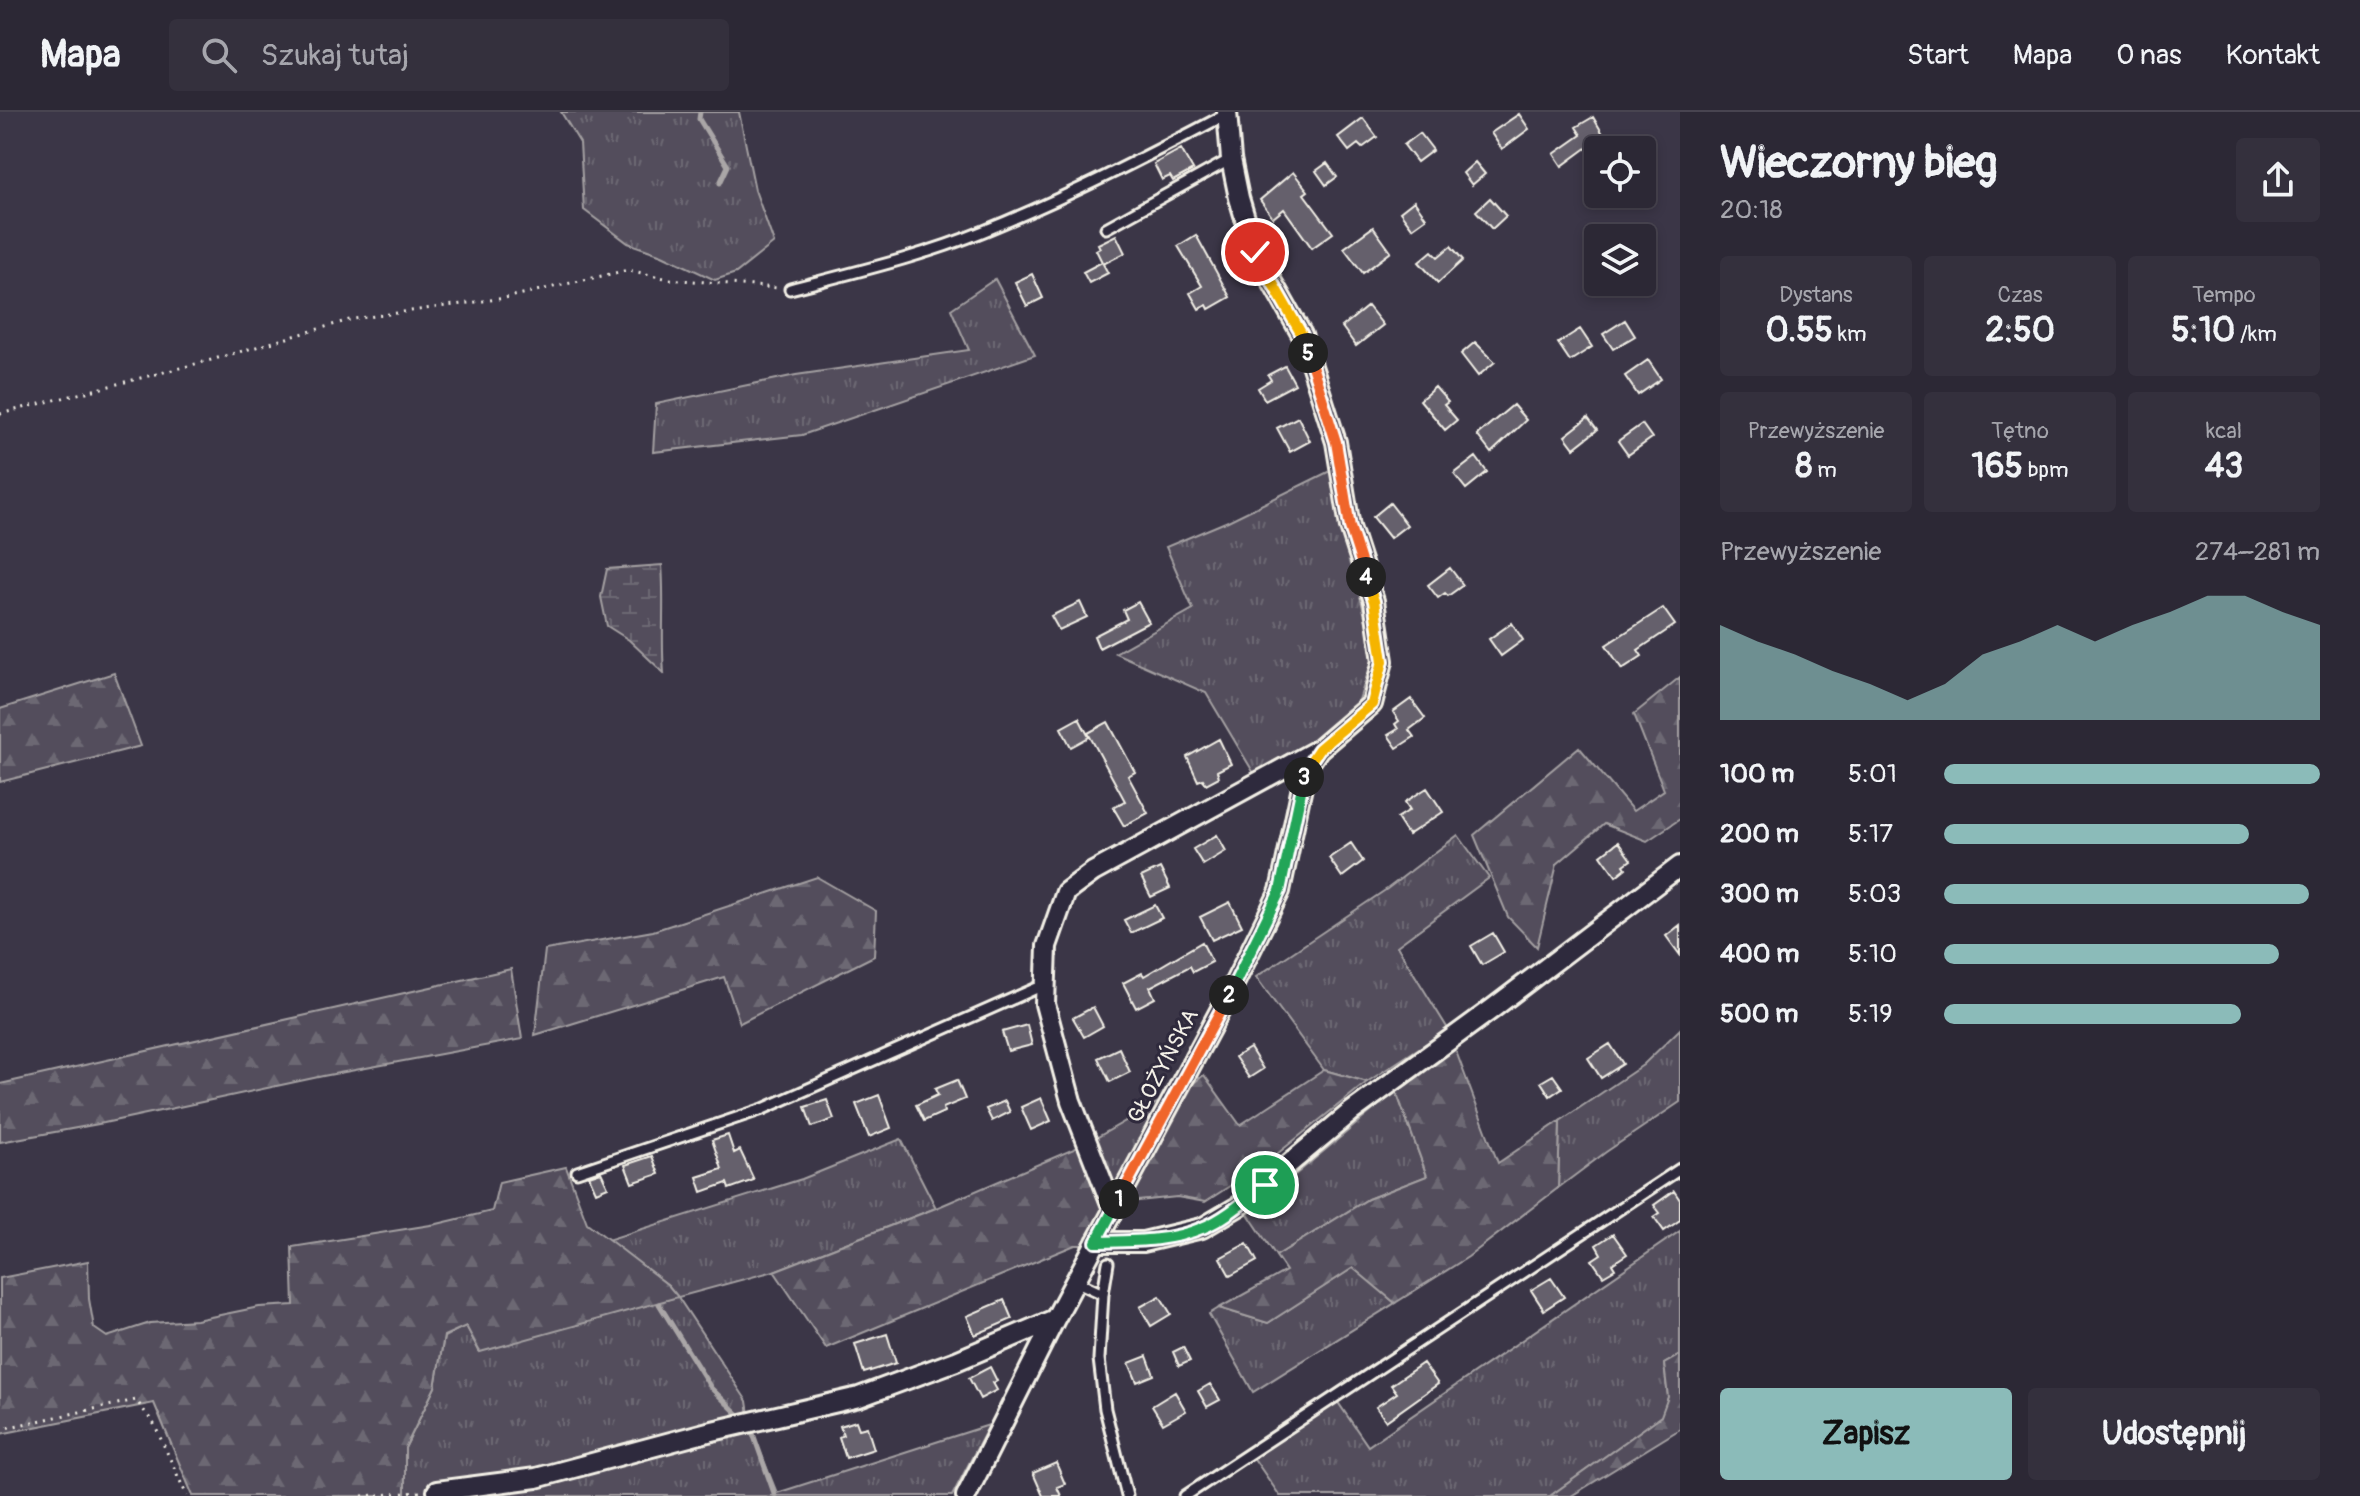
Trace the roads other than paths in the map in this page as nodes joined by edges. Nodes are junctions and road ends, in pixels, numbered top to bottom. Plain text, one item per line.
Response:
1 (1227, 113) edge
2 (1231, 159) junction
3 (1106, 228) dead end
4 (790, 289) road end
5 (1319, 749) junction
6 (1680, 866) edge
7 (1046, 984) junction
8 (1680, 1169) edge
9 (577, 1172) dead end
10 (1113, 1209) junction
11 (1096, 1242) junction
12 (1108, 1263) dead end
13 (1075, 1281) junction
14 (1103, 1294) junction
15 (1055, 1319) junction
16 (437, 1491) road end
17 (966, 1496) edge
18 (1127, 1496) edge
19 (1185, 1496) edge

1 - 2 street, GŁOŻYŃSKA
1 - 4 lane
2 - 3 lane
2 - 5 street, GŁOŻYŃSKA
5 - 7 street
5 - 10 street, GŁOŻYŃSKA
6 - 11 street
7 - 9 lane
7 - 10 street
8 - 19 lane
10 - 11 street, GŁOŻYŃSKA
11 - 13 street, GŁOŻYŃSKA
12 - 14 lane
13 - 14 lane
13 - 15 street, GŁOŻYŃSKA
14 - 18 lane
15 - 16 street
15 - 17 street, GŁOŻYŃSKA

